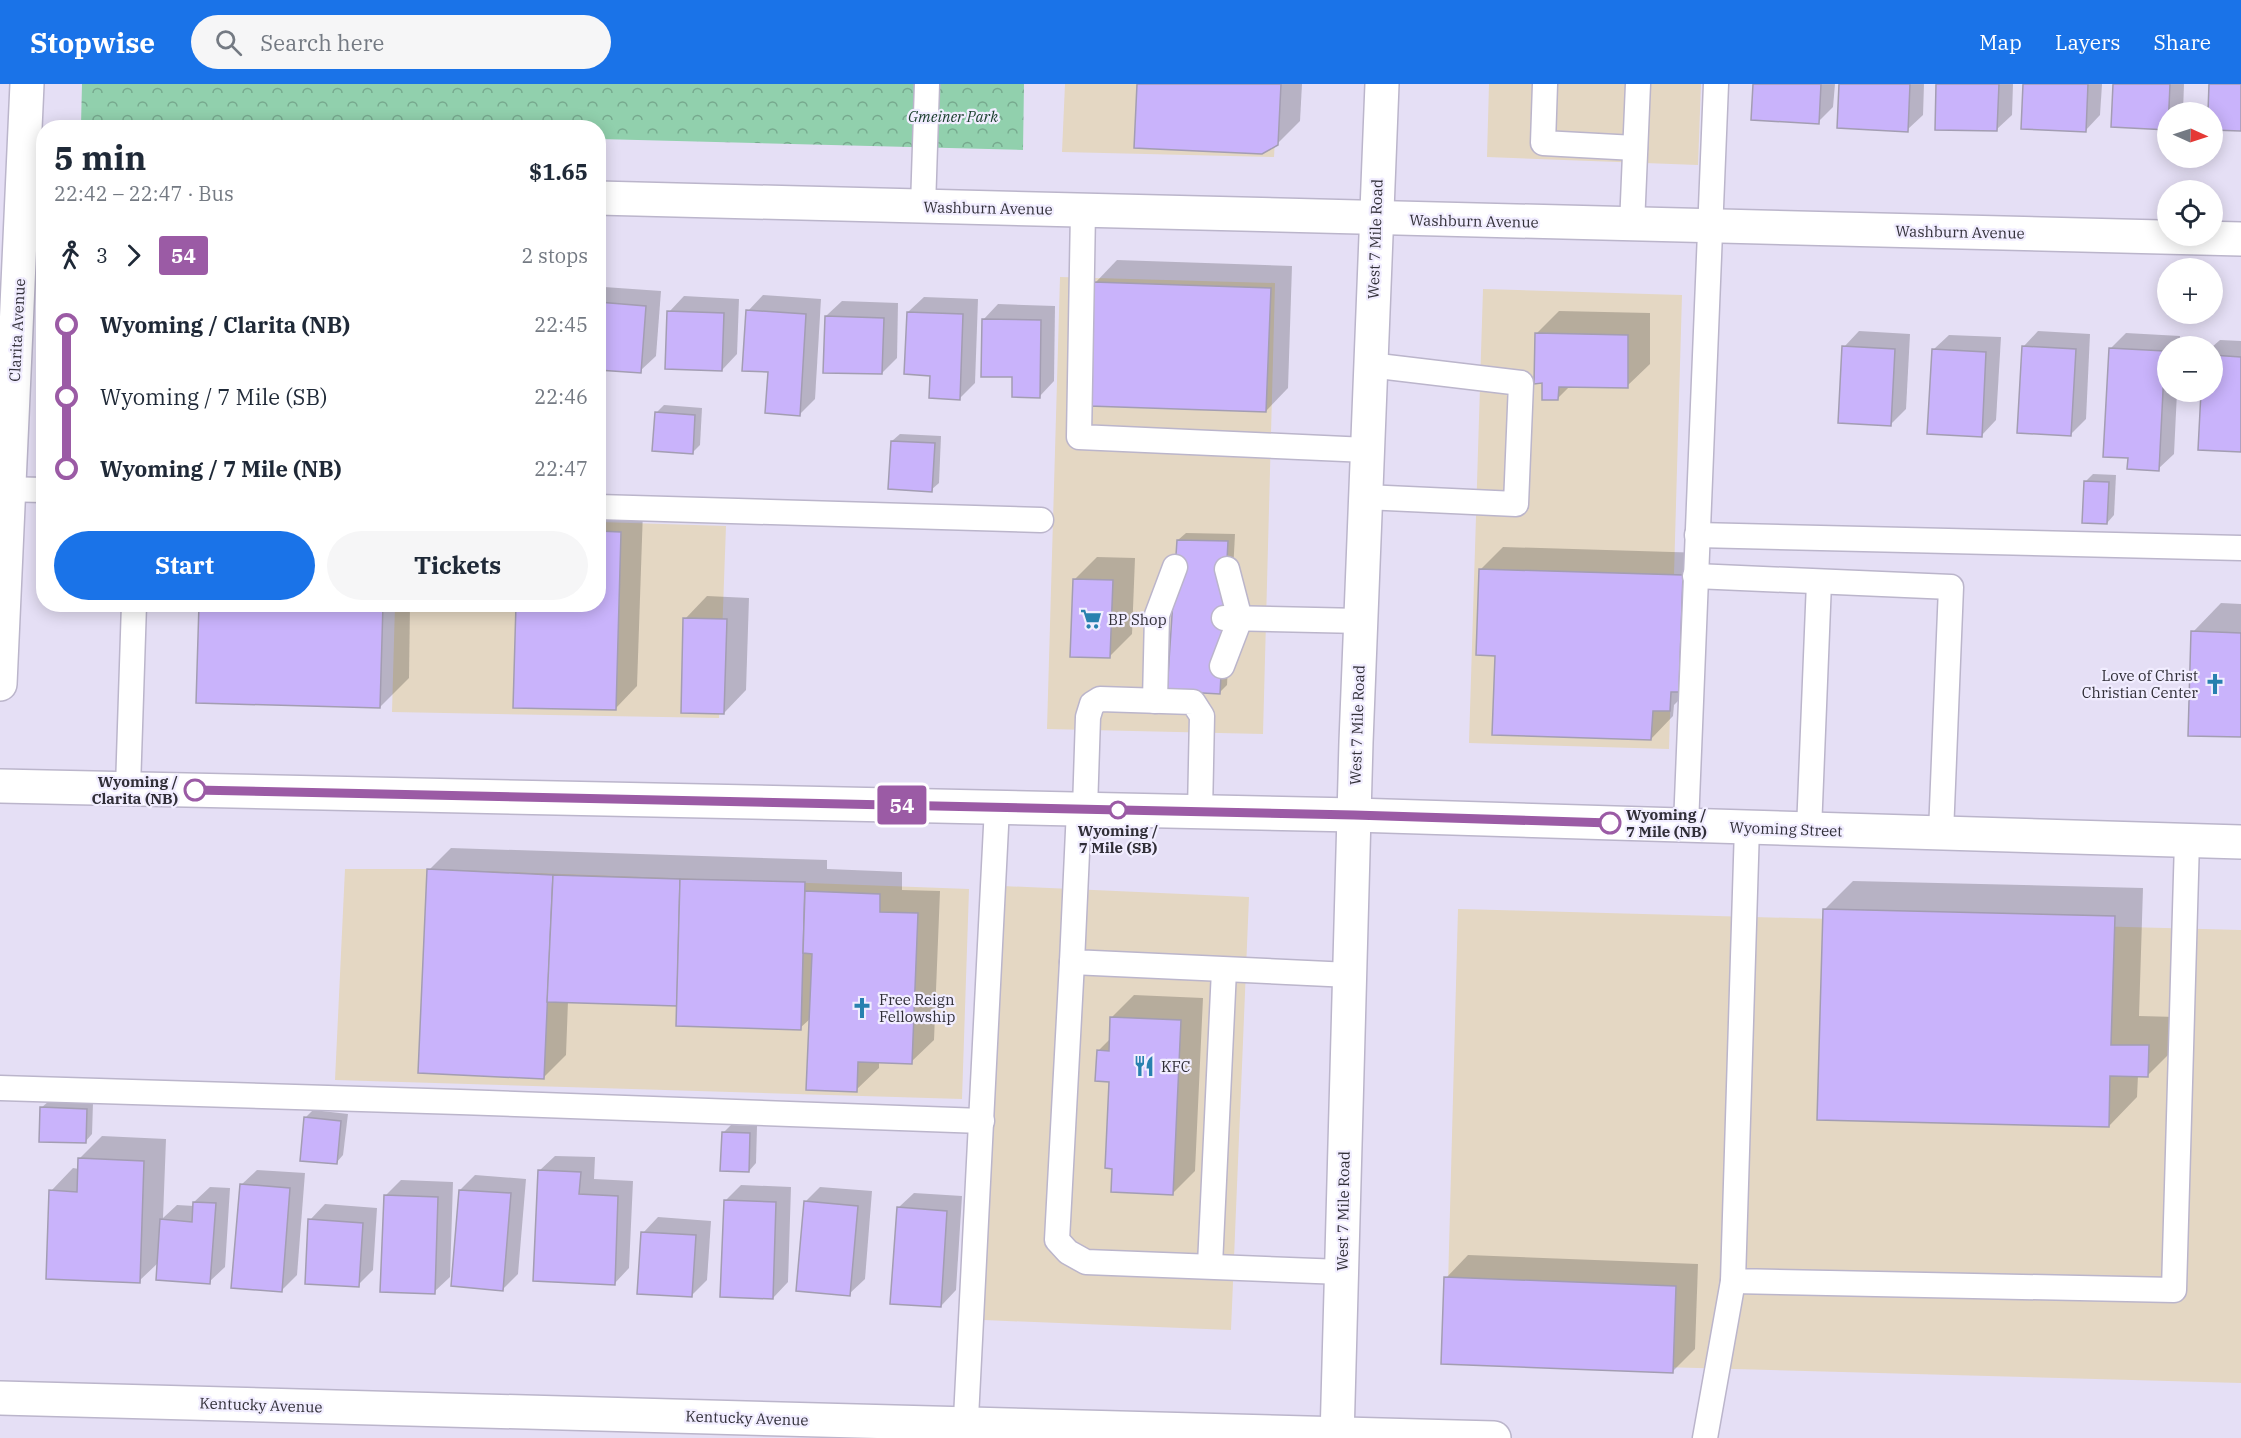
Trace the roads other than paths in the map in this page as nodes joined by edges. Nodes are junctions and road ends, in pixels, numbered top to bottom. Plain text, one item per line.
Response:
1 (27, 84) edge
2 (927, 84) edge
3 (1382, 84) edge
4 (1545, 84) edge
5 (1638, 84) edge
6 (1716, 84) edge
7 (1635, 148) junction
8 (22, 183) edge
9 (606, 198) edge
10 (923, 207) junction
11 (1083, 211) junction
12 (1375, 219) junction
13 (1632, 225) junction
14 (1711, 226) junction
15 (2241, 239) edge
16 (1370, 365) junction
17 (1367, 450) junction
18 (5, 489) edge
19 (36, 490) edge
20 (1365, 497) junction
21 (606, 507) edge
22 (1041, 520) dead end
23 (1697, 535) junction
24 (2241, 548) edge
25 (1175, 567) dead end
26 (1227, 569) dead end
27 (1695, 576) junction
28 (1819, 582) junction
29 (134, 612) edge
30 (1165, 615) junction
31 (1232, 618) junction
32 (1361, 621) junction
33 (1169, 664) dead end
34 (1222, 666) dead end
35 (0, 684) edge
36 (1155, 701) junction
37 (0, 786) edge
38 (128, 788) junction
39 (997, 807) junction
40 (1082, 809) junction
41 (1200, 812) junction
42 (1354, 815) junction
43 (1686, 825) junction
44 (1747, 827) junction
45 (1809, 830) junction
46 (1941, 833) junction
47 (2187, 841) junction
48 (2241, 842) edge
49 (1072, 962) junction
50 (1224, 970) junction
51 (1350, 975) junction
52 (0, 1088) edge
53 (982, 1121) junction
54 (1210, 1265) junction
55 (1342, 1272) junction
56 (1733, 1281) junction
57 (0, 1398) edge
58 (965, 1431) edge
59 (1337, 1436) edge
60 (1494, 1438) edge
61 (1705, 1438) edge

1 - 8 street, Clarita Avenue
2 - 10 lane
3 - 12 street, West 7 Mile Road
4 - 7 lane
5 - 7 lane
6 - 14 lane
7 - 13 lane
8 - 18 street, Clarita Avenue
9 - 10 street, Washburn Avenue
10 - 11 street, Washburn Avenue
11 - 12 street, Washburn Avenue
11 - 17 lane
12 - 13 street, Washburn Avenue
12 - 16 street, West 7 Mile Road
13 - 14 street, Washburn Avenue
14 - 15 street, Washburn Avenue
14 - 23 lane
16 - 17 street, West 7 Mile Road
16 - 20 lane
17 - 20 street, West 7 Mile Road
18 - 19 lane
18 - 35 street, Clarita Avenue
20 - 32 street, West 7 Mile Road
21 - 22 lane
23 - 24 lane
23 - 27 lane
25 - 30 lane
26 - 31 lane
27 - 28 lane
27 - 43 lane
28 - 45 lane
28 - 46 lane
29 - 38 lane
30 - 33 lane
30 - 36 lane
31 - 32 lane
31 - 34 lane
32 - 42 street, West 7 Mile Road
36 - 40 lane
36 - 41 lane
37 - 38 street, Wyoming Street
38 - 39 street, Wyoming Street
39 - 40 street, Wyoming Street
39 - 53 lane
40 - 41 street, Wyoming Street
40 - 49 lane
41 - 42 street, Wyoming Street
42 - 43 street, Wyoming Street
42 - 51 street, West 7 Mile Road
43 - 44 street, Wyoming Street
44 - 45 street, Wyoming Street
44 - 56 lane
45 - 46 street, Wyoming Street
46 - 47 street, Wyoming Street
47 - 48 street, Wyoming Street
47 - 56 lane
49 - 50 lane
49 - 54 lane
50 - 51 lane
50 - 54 lane
51 - 55 street, West 7 Mile Road
52 - 53 lane
53 - 58 lane
54 - 55 lane
55 - 59 street, West 7 Mile Road
56 - 61 lane
57 - 58 street, Kentucky Avenue
58 - 59 street, Kentucky Avenue
59 - 60 street, Kentucky Avenue

